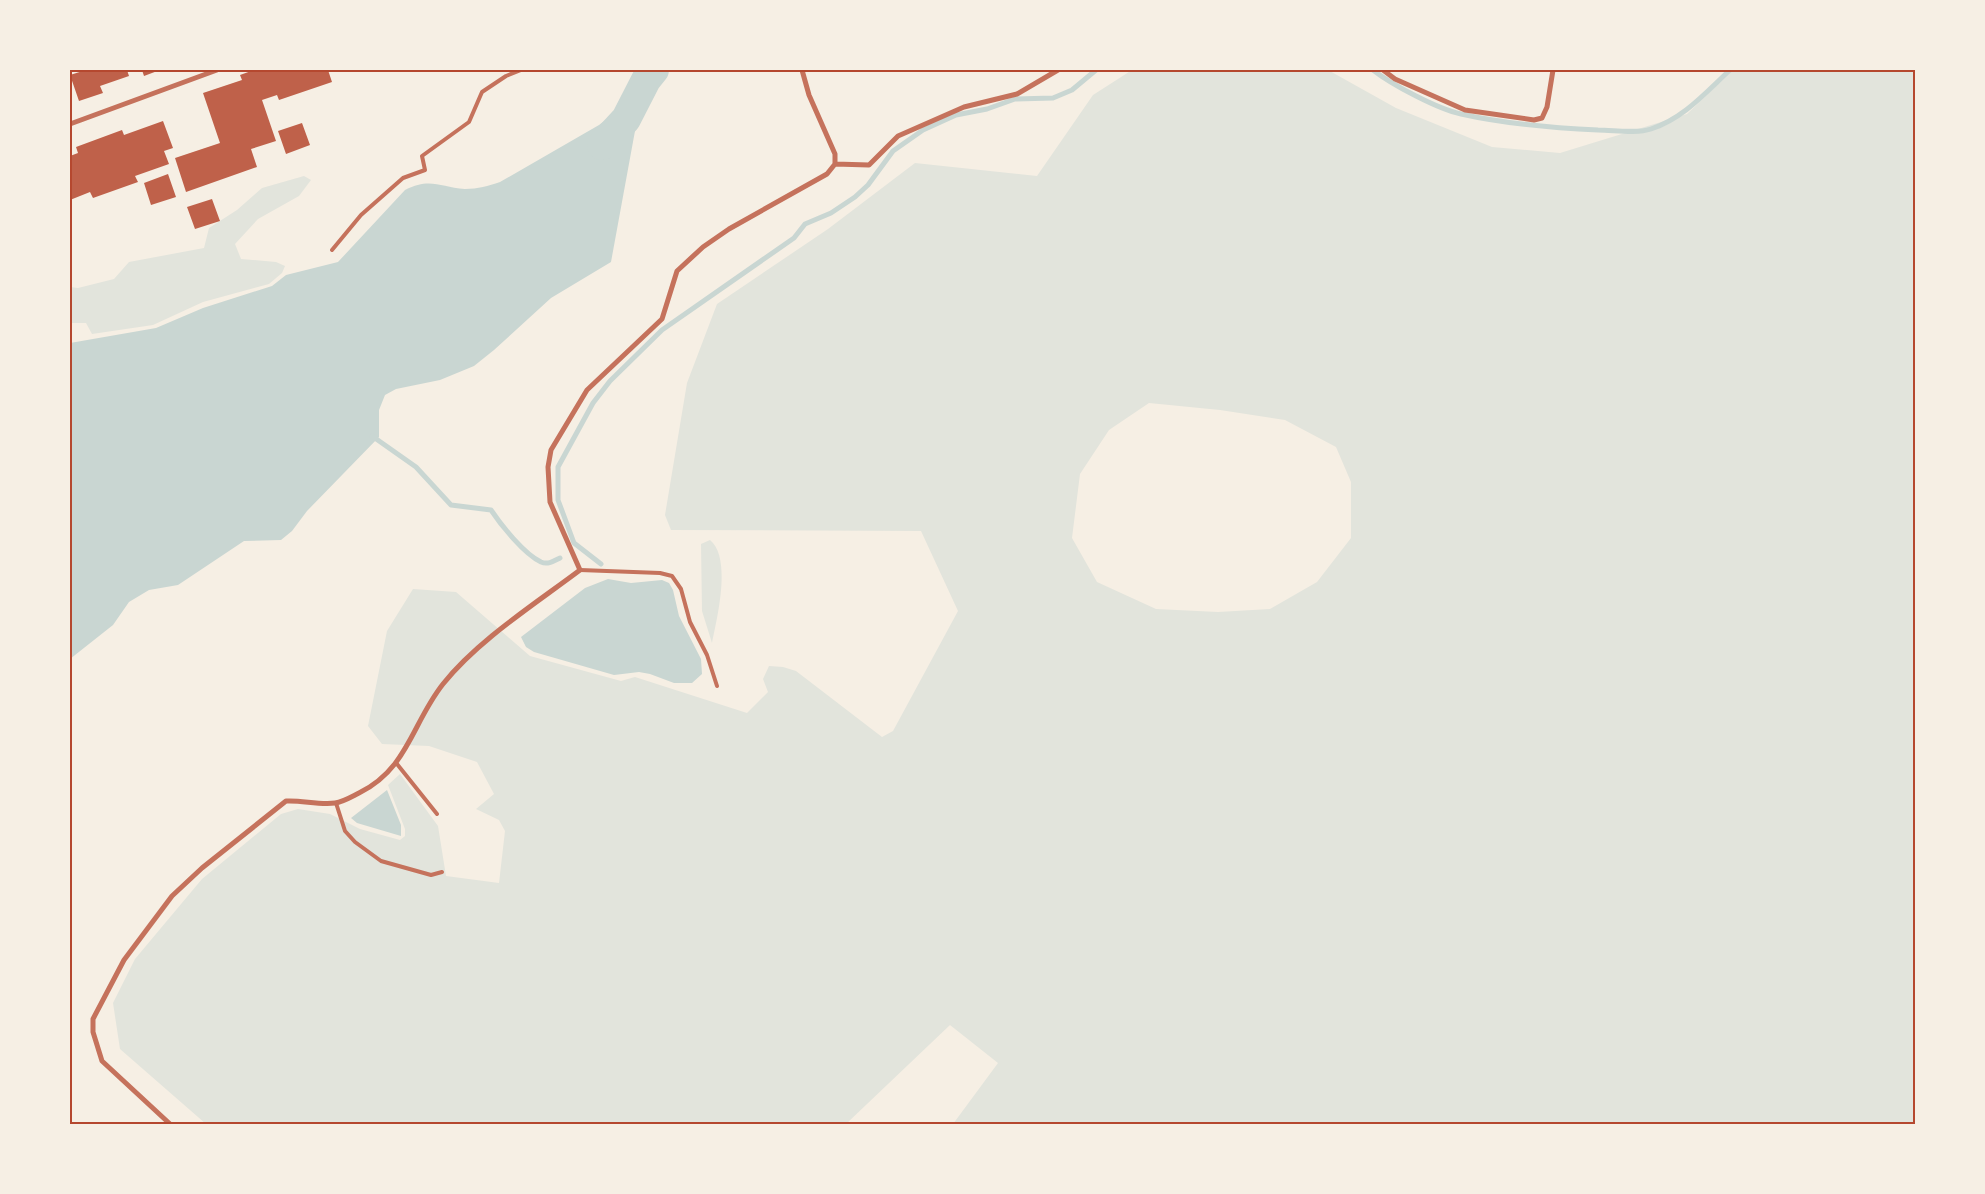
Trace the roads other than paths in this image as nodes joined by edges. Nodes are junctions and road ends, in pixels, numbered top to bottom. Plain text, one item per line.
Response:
1 (217, 70) edge
2 (521, 70) edge
3 (802, 70) edge
4 (1058, 70) edge
5 (1383, 70) edge
6 (1553, 70) edge
7 (203, 72) edge
8 (70, 124) edge
9 (834, 164) junction
10 (332, 250) dead end
11 (580, 570) junction
12 (717, 686) dead end
13 (396, 764) junction
14 (336, 803) junction
15 (437, 814) dead end
16 (442, 872) dead end
17 (170, 1124) edge

1 - 7 street
2 - 10 lane
3 - 9 street
4 - 9 street
5 - 6 street
7 - 8 street
9 - 11 street
11 - 12 lane
11 - 13 street
13 - 14 street
13 - 15 lane
14 - 16 lane
14 - 17 street

